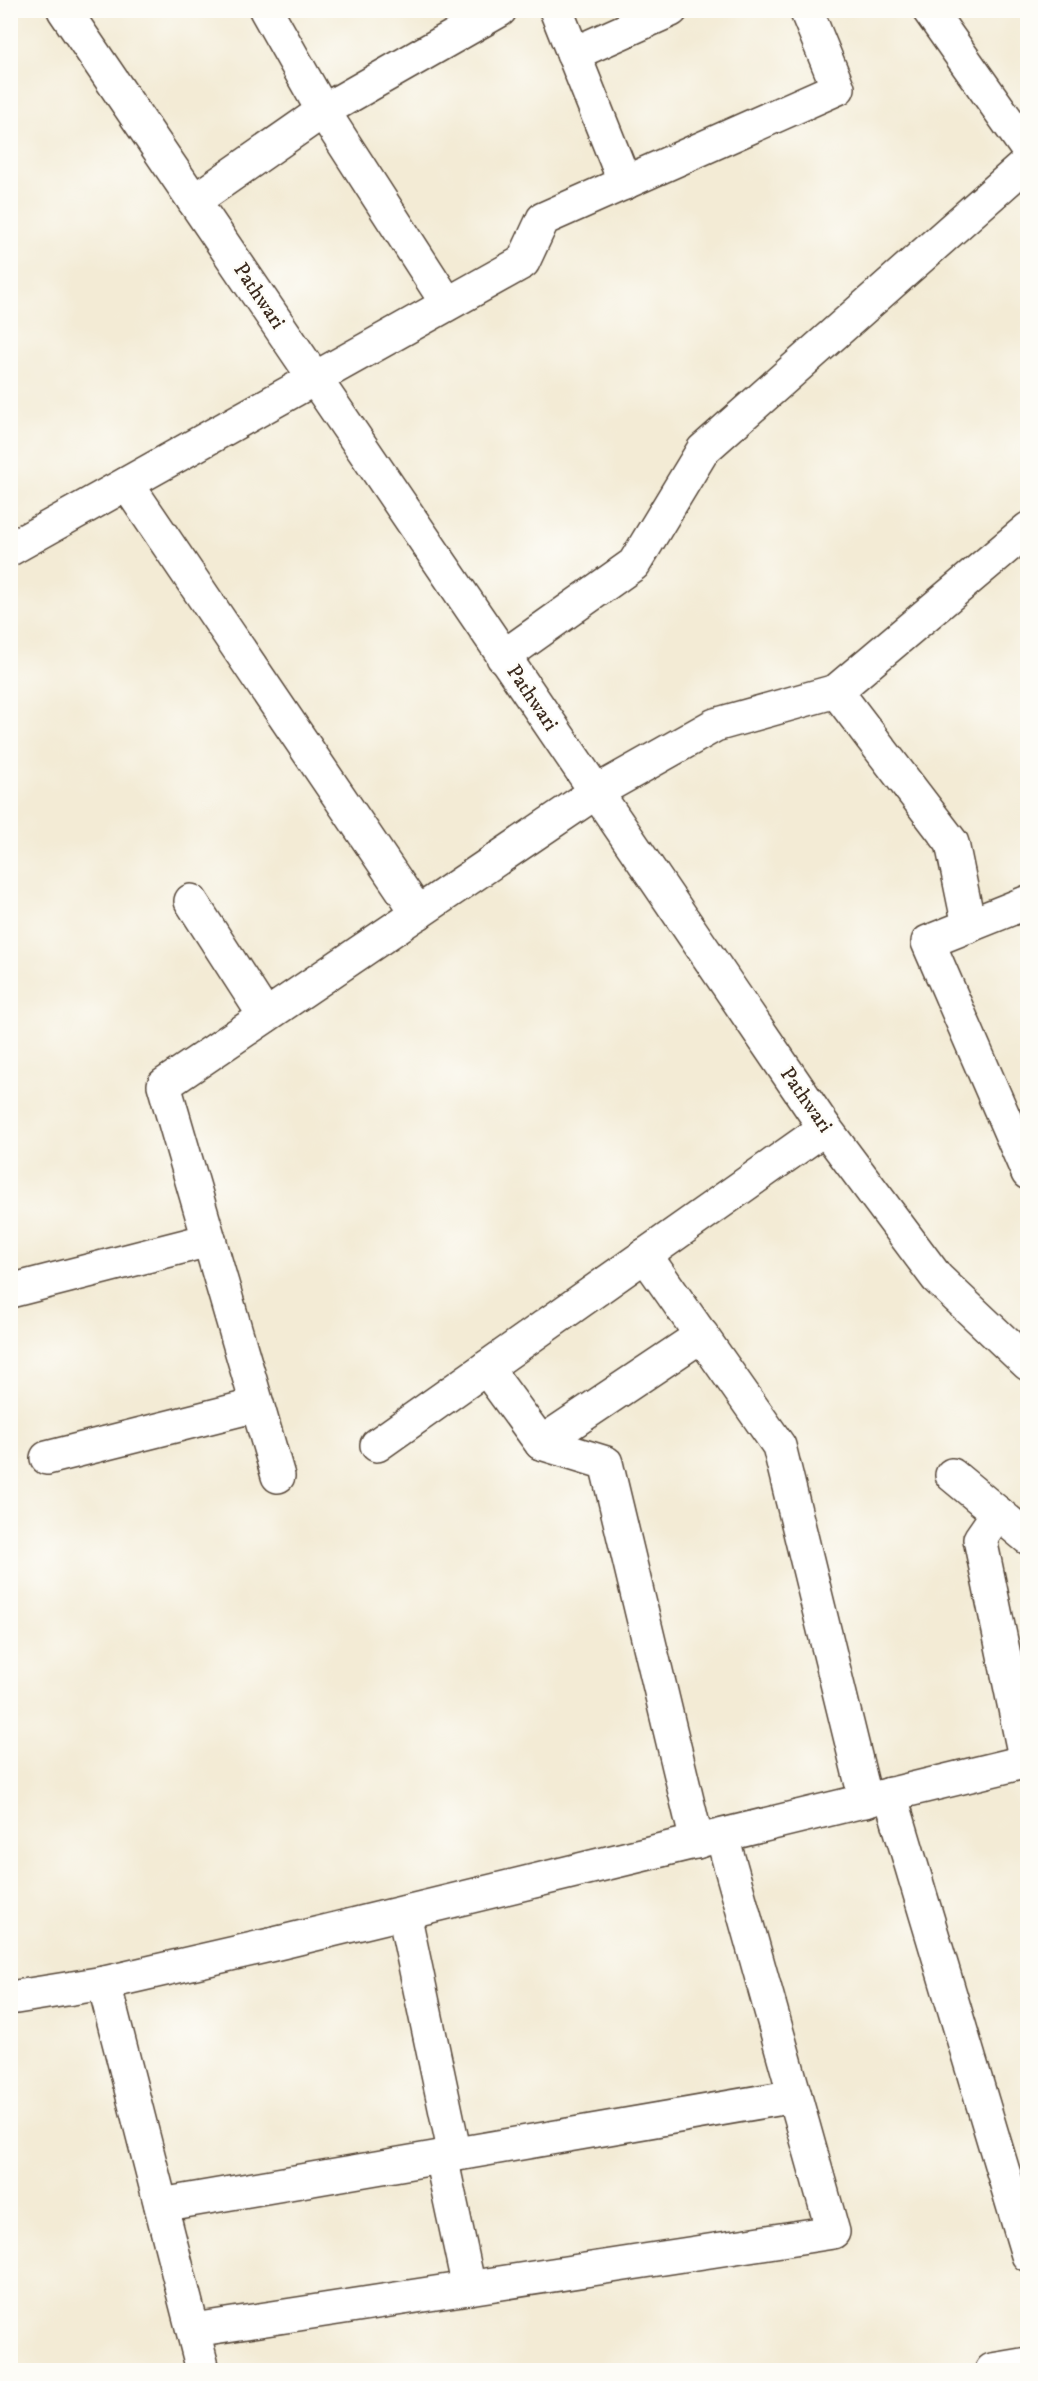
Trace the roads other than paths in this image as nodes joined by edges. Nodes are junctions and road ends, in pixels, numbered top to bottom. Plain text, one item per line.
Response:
1 (64, 10) edge
2 (266, 10) edge
3 (500, 10) edge
4 (556, 10) edge
5 (671, 10) edge
6 (806, 10) edge
7 (929, 10) edge
8 (573, 54) junction
9 (323, 111) junction
10 (1028, 150) edge
11 (1028, 162) edge
12 (625, 183) junction
13 (194, 201) junction
14 (447, 303) junction
15 (315, 377) junction
16 (127, 483) junction
17 (1028, 529) edge
18 (10, 549) edge
19 (503, 657) junction
20 (837, 691) junction
21 (596, 792) junction
22 (192, 901) dead end
23 (1028, 902) edge
24 (418, 913) junction
25 (969, 926) junction
26 (266, 1016) junction
27 (825, 1128) junction
28 (1028, 1173) edge
29 (209, 1240) junction
30 (645, 1255) junction
31 (10, 1291) edge
32 (702, 1335) junction
33 (1028, 1364) edge
34 (486, 1368) junction
35 (257, 1405) junction
36 (541, 1443) junction
37 (377, 1445) dead end
38 (47, 1458) dead end
39 (952, 1475) dead end
40 (278, 1476) dead end
41 (999, 1513) junction
42 (1028, 1538) edge
43 (1027, 1761) edge
44 (878, 1797) junction
45 (709, 1839) junction
46 (404, 1913) junction
47 (104, 1983) junction
48 (10, 1998) edge
49 (795, 2097) junction
50 (448, 2156) junction
51 (161, 2205) junction
52 (1028, 2255) edge
53 (469, 2288) junction
54 (194, 2330) junction
55 (203, 2370) edge

1 - 13 street, Pathwari
2 - 9 street
3 - 9 street
4 - 8 street
5 - 8 street
6 - 12 street
7 - 10 street
8 - 12 street
9 - 13 street
9 - 14 street
11 - 19 street
12 - 14 street
13 - 15 street, Pathwari
14 - 15 street
15 - 16 street
15 - 19 street, Pathwari
16 - 18 street
16 - 24 street
17 - 20 street
19 - 21 street, Pathwari
20 - 21 street
20 - 25 street
21 - 24 street
21 - 27 street, Pathwari
22 - 26 street
23 - 25 street
24 - 26 street
25 - 28 street
26 - 29 street
27 - 30 street
27 - 33 street, Pathwari
29 - 31 street
29 - 35 street
30 - 32 street
30 - 34 street
32 - 36 street
32 - 44 street
34 - 36 street
34 - 37 street
35 - 38 street
35 - 40 street
36 - 45 street
39 - 41 street
41 - 42 street
41 - 43 street
43 - 44 street
44 - 45 street
44 - 52 street
45 - 46 street
45 - 49 street
46 - 47 street
46 - 50 street
47 - 48 street
47 - 51 street
49 - 50 street
49 - 53 street
50 - 51 street
50 - 53 street
51 - 54 street
53 - 54 street
54 - 55 street

